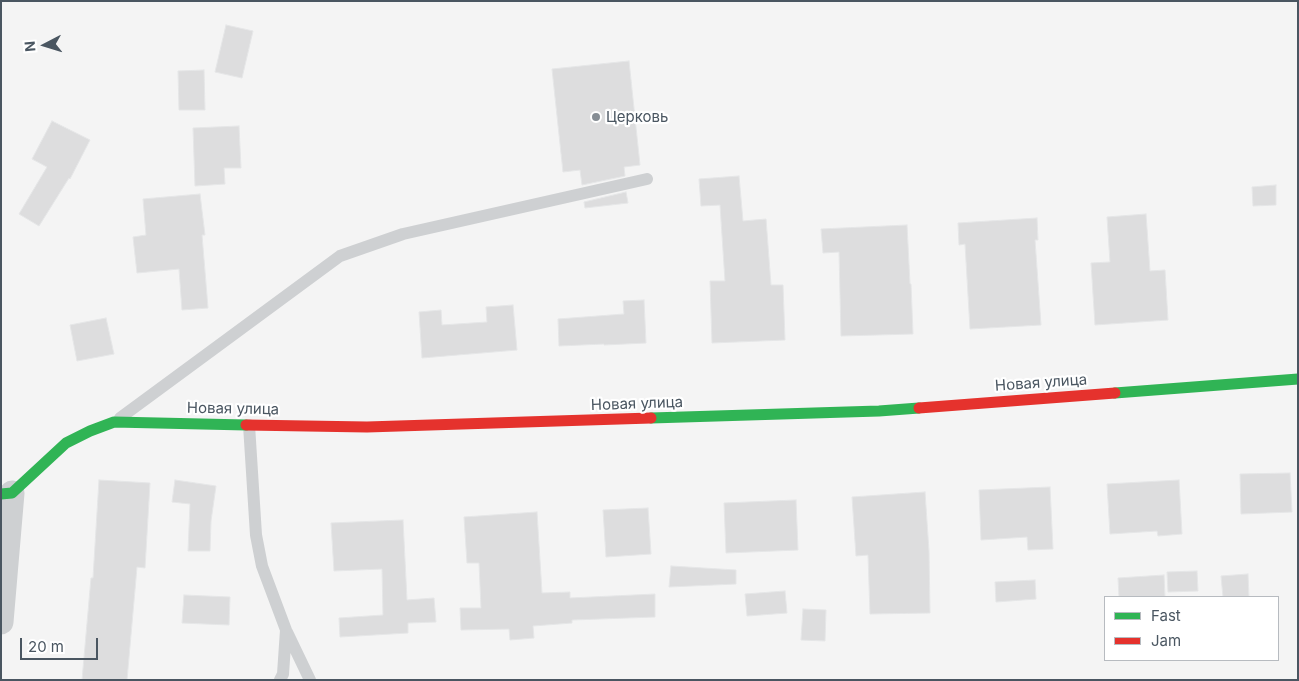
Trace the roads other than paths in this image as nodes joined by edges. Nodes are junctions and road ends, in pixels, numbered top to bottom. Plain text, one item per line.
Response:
1 (646, 178) dead end
2 (1298, 379) edge
3 (114, 422) junction
4 (249, 425) junction
5 (6, 493) edge
6 (1, 622) edge
7 (286, 630) junction
8 (280, 680) edge
9 (310, 680) edge

1 - 3 lane
2 - 4 street, Новая улица
3 - 4 street, Новая улица
3 - 5 street, Новая улица
4 - 7 lane
5 - 6 street
7 - 8 lane
7 - 9 lane

